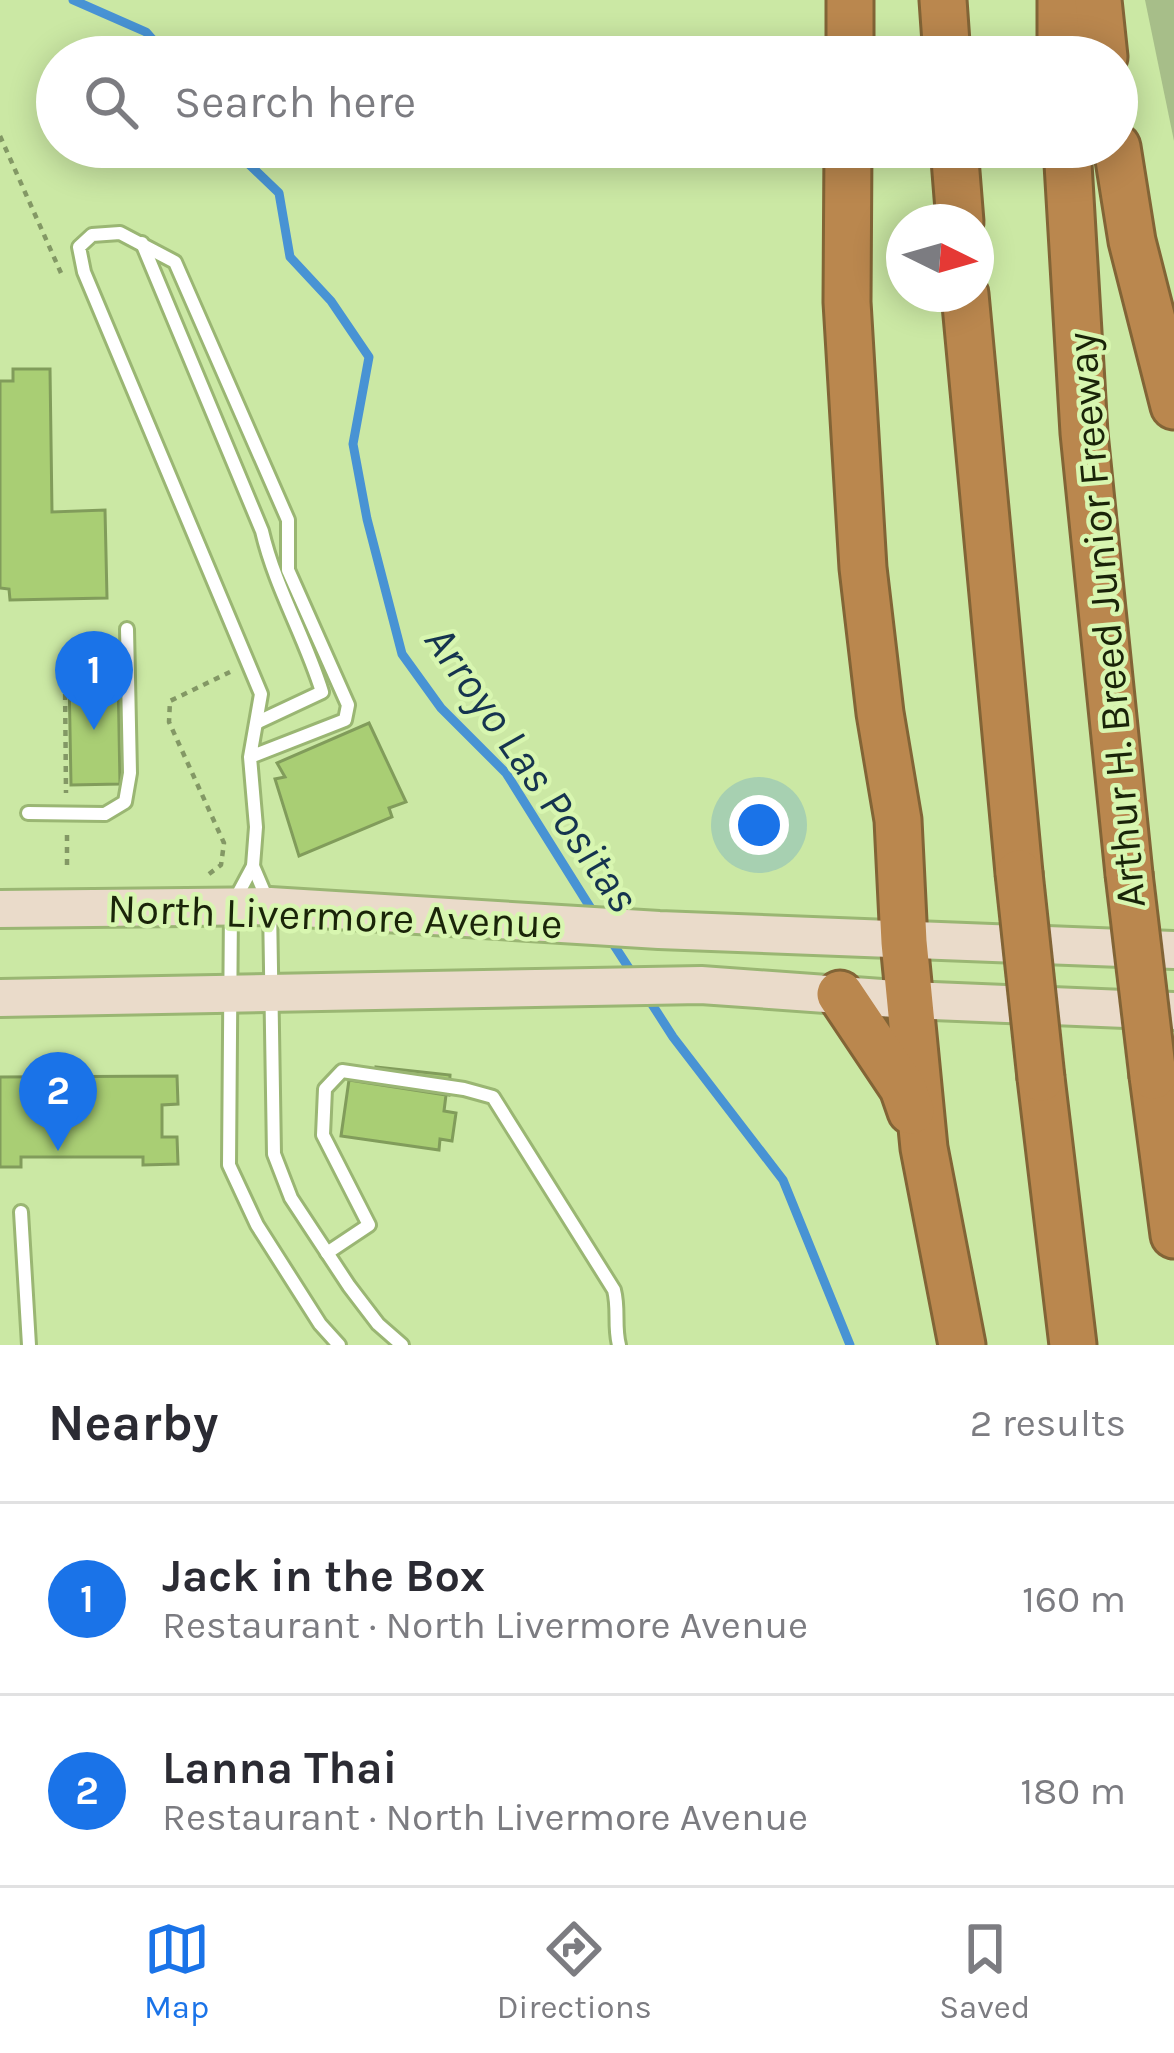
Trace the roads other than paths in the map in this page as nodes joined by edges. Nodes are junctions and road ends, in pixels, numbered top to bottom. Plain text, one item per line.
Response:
1 (850, 0) edge
2 (944, 0) edge
3 (1061, 0) edge
4 (1098, 0) edge
5 (850, 36) edge
6 (946, 36) edge
7 (1061, 36) edge
8 (1102, 36) edge
9 (848, 168) edge
10 (956, 168) edge
11 (1068, 168) edge
12 (1120, 168) edge
13 (959, 204) edge
14 (141, 242) junction
15 (967, 312) edge
16 (1174, 406) edge
17 (127, 629) dead end
18 (257, 722) junction
19 (250, 757) junction
20 (28, 813) dead end
21 (254, 866) junction
22 (270, 906) junction
23 (231, 907) junction
24 (0, 909) edge
25 (904, 942) junction
26 (1174, 950) edge
27 (231, 992) junction
28 (272, 993) junction
29 (840, 994) junction
30 (0, 998) edge
31 (909, 1000) junction
32 (1174, 1011) edge
33 (924, 1148) junction
34 (21, 1212) dead end
35 (1174, 1235) edge
36 (327, 1253) junction
37 (28, 1345) edge
38 (339, 1345) edge
39 (402, 1345) edge
40 (619, 1345) edge
41 (962, 1345) edge
42 (1072, 1345) edge

1 - 5 highway
2 - 6 highway
3 - 7 highway
4 - 8 highway
9 - 25 highway
10 - 13 highway
11 - 35 highway, Arthur H. Breed Junior Freeway, bridge
12 - 16 highway
14 - 18 lane
14 - 18 lane
14 - 19 lane
15 - 42 highway, bridge
17 - 20 lane
18 - 19 lane
19 - 21 lane
21 - 22 lane
21 - 23 lane
22 - 23 main road, North Livermore Avenue
22 - 25 main road, North Livermore Avenue
22 - 28 lane
23 - 24 main road, North Livermore Avenue
23 - 27 lane
25 - 26 main road, North Livermore Avenue
25 - 31 highway
27 - 28 main road, North Livermore Avenue
27 - 30 main road, North Livermore Avenue
27 - 38 lane
28 - 29 main road, North Livermore Avenue
28 - 36 lane
29 - 31 main road, North Livermore Avenue
29 - 33 highway
31 - 32 main road, North Livermore Avenue
31 - 33 highway
33 - 41 highway
34 - 37 lane
36 - 39 lane
36 - 40 lane

